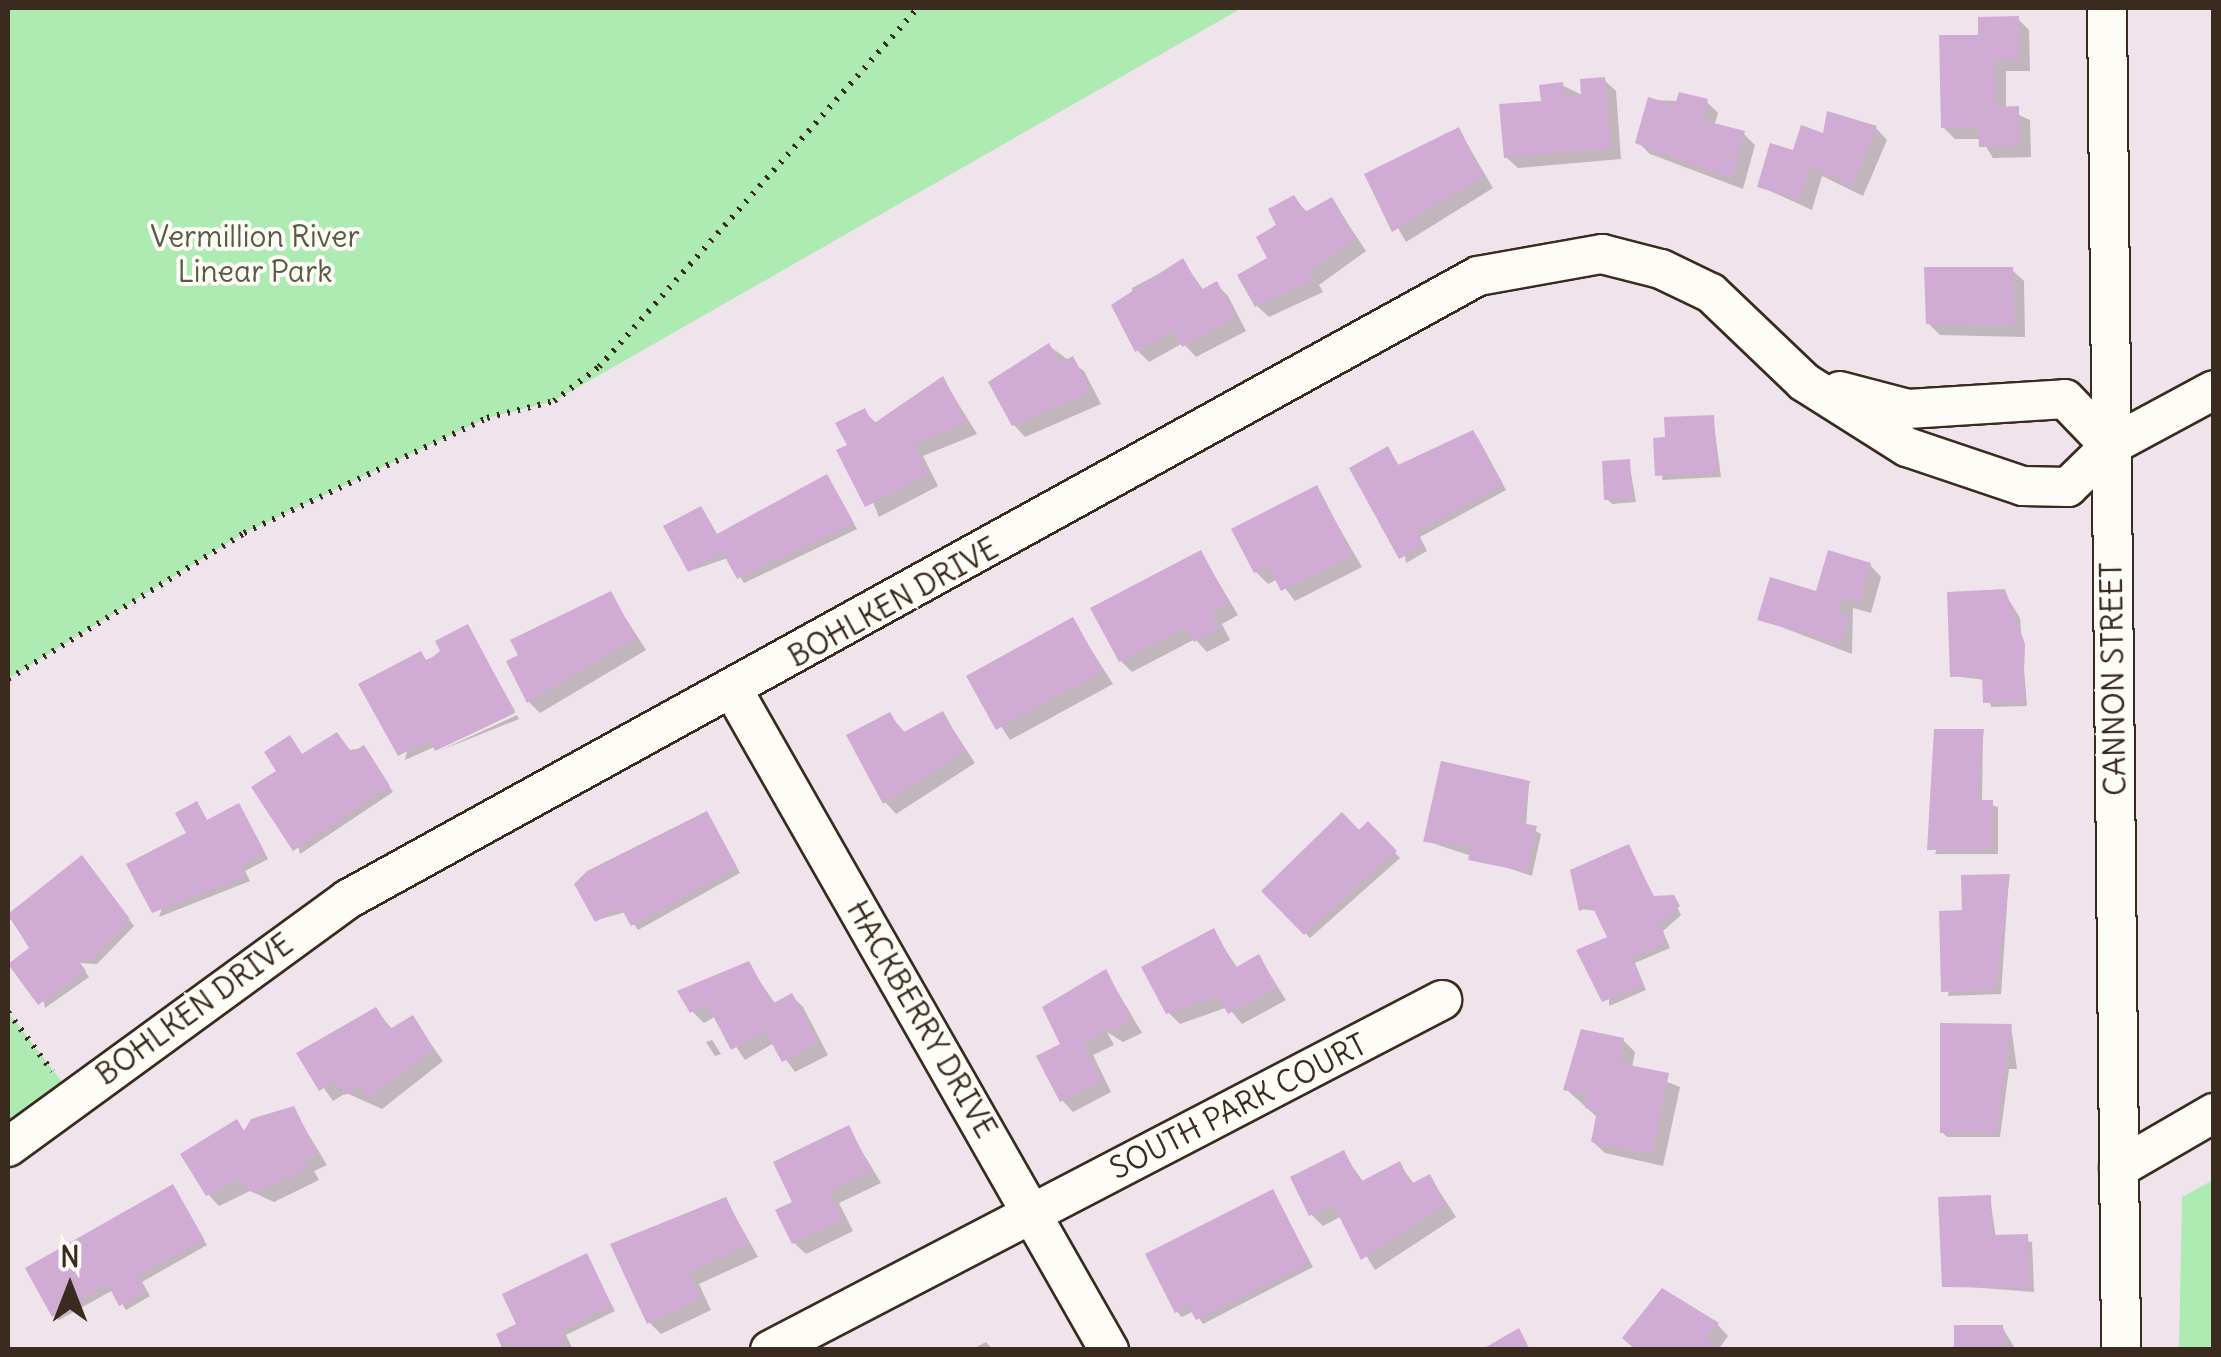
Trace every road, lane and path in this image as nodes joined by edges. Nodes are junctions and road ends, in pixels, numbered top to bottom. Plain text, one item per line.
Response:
1 (918, 8) edge
2 (2107, 8) edge
3 (1804, 382) junction
4 (2214, 390) edge
5 (2110, 446) junction
6 (8, 679) edge
7 (732, 690) junction
8 (1442, 1000) dead end
9 (8, 1012) edge
10 (73, 1096) junction
11 (2214, 1113) edge
12 (8, 1147) edge
13 (2119, 1168) junction
14 (1034, 1212) junction
15 (770, 1350) edge
16 (1108, 1350) edge
17 (2122, 1350) edge

1 - 6 path
2 - 5 street, CANNON STREET
3 - 5 street
3 - 5 street, BOHLKEN DRIVE
3 - 7 street, BOHLKEN DRIVE
4 - 5 street, BOHLKEN DRIVE
5 - 13 street, CANNON STREET
7 - 10 street, BOHLKEN DRIVE
7 - 14 street, HACKBERRY DRIVE
8 - 14 street, SOUTH PARK COURT
9 - 10 path
10 - 12 street, BOHLKEN DRIVE
11 - 13 street
13 - 17 street, CANNON STREET
14 - 15 street, SOUTH PARK COURT
14 - 16 street, HACKBERRY DRIVE

